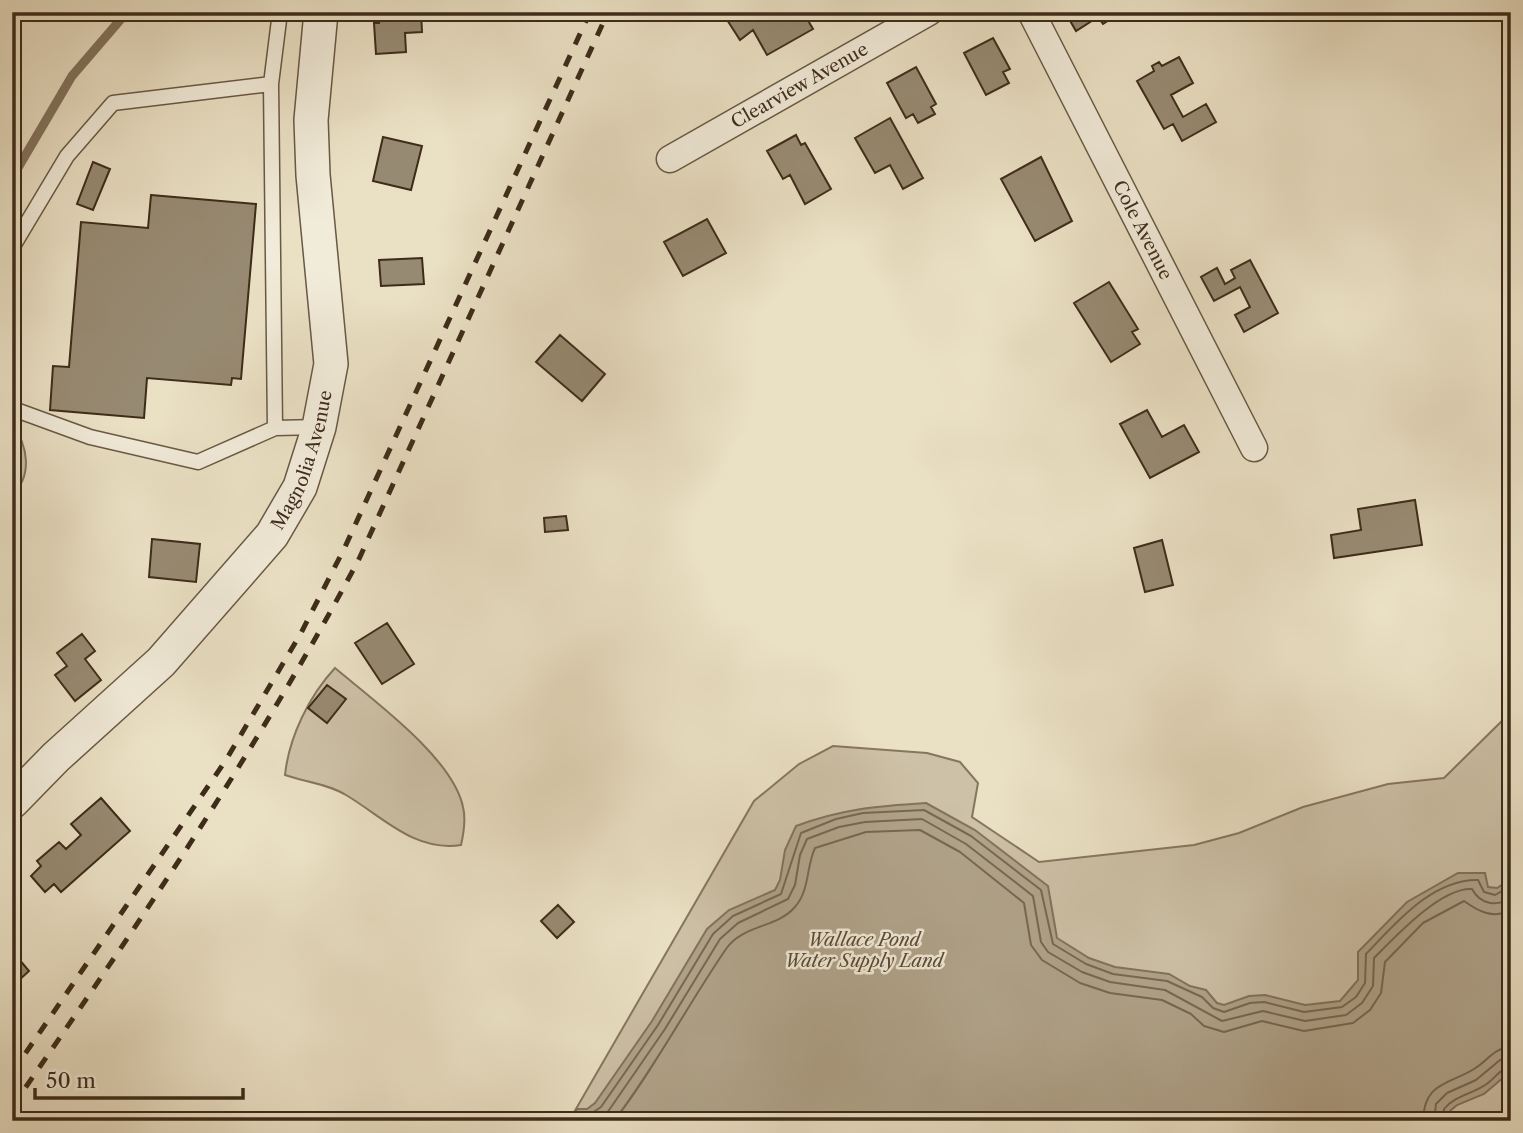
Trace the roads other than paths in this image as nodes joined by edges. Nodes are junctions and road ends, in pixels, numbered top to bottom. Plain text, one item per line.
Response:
1 (280, 12) edge
2 (321, 12) edge
3 (929, 12) edge
4 (1031, 12) edge
5 (271, 84) junction
6 (670, 159) dead end
7 (12, 248) edge
8 (12, 403) edge
9 (319, 427) junction
10 (275, 428) junction
11 (1254, 449) dead end
12 (12, 802) edge

1 - 5 lane
2 - 9 street, Magnolia Avenue
3 - 6 street, Clearview Avenue
4 - 11 street, Cole Avenue
5 - 7 lane
5 - 10 lane
8 - 10 lane
9 - 10 lane
9 - 12 street, Magnolia Avenue

